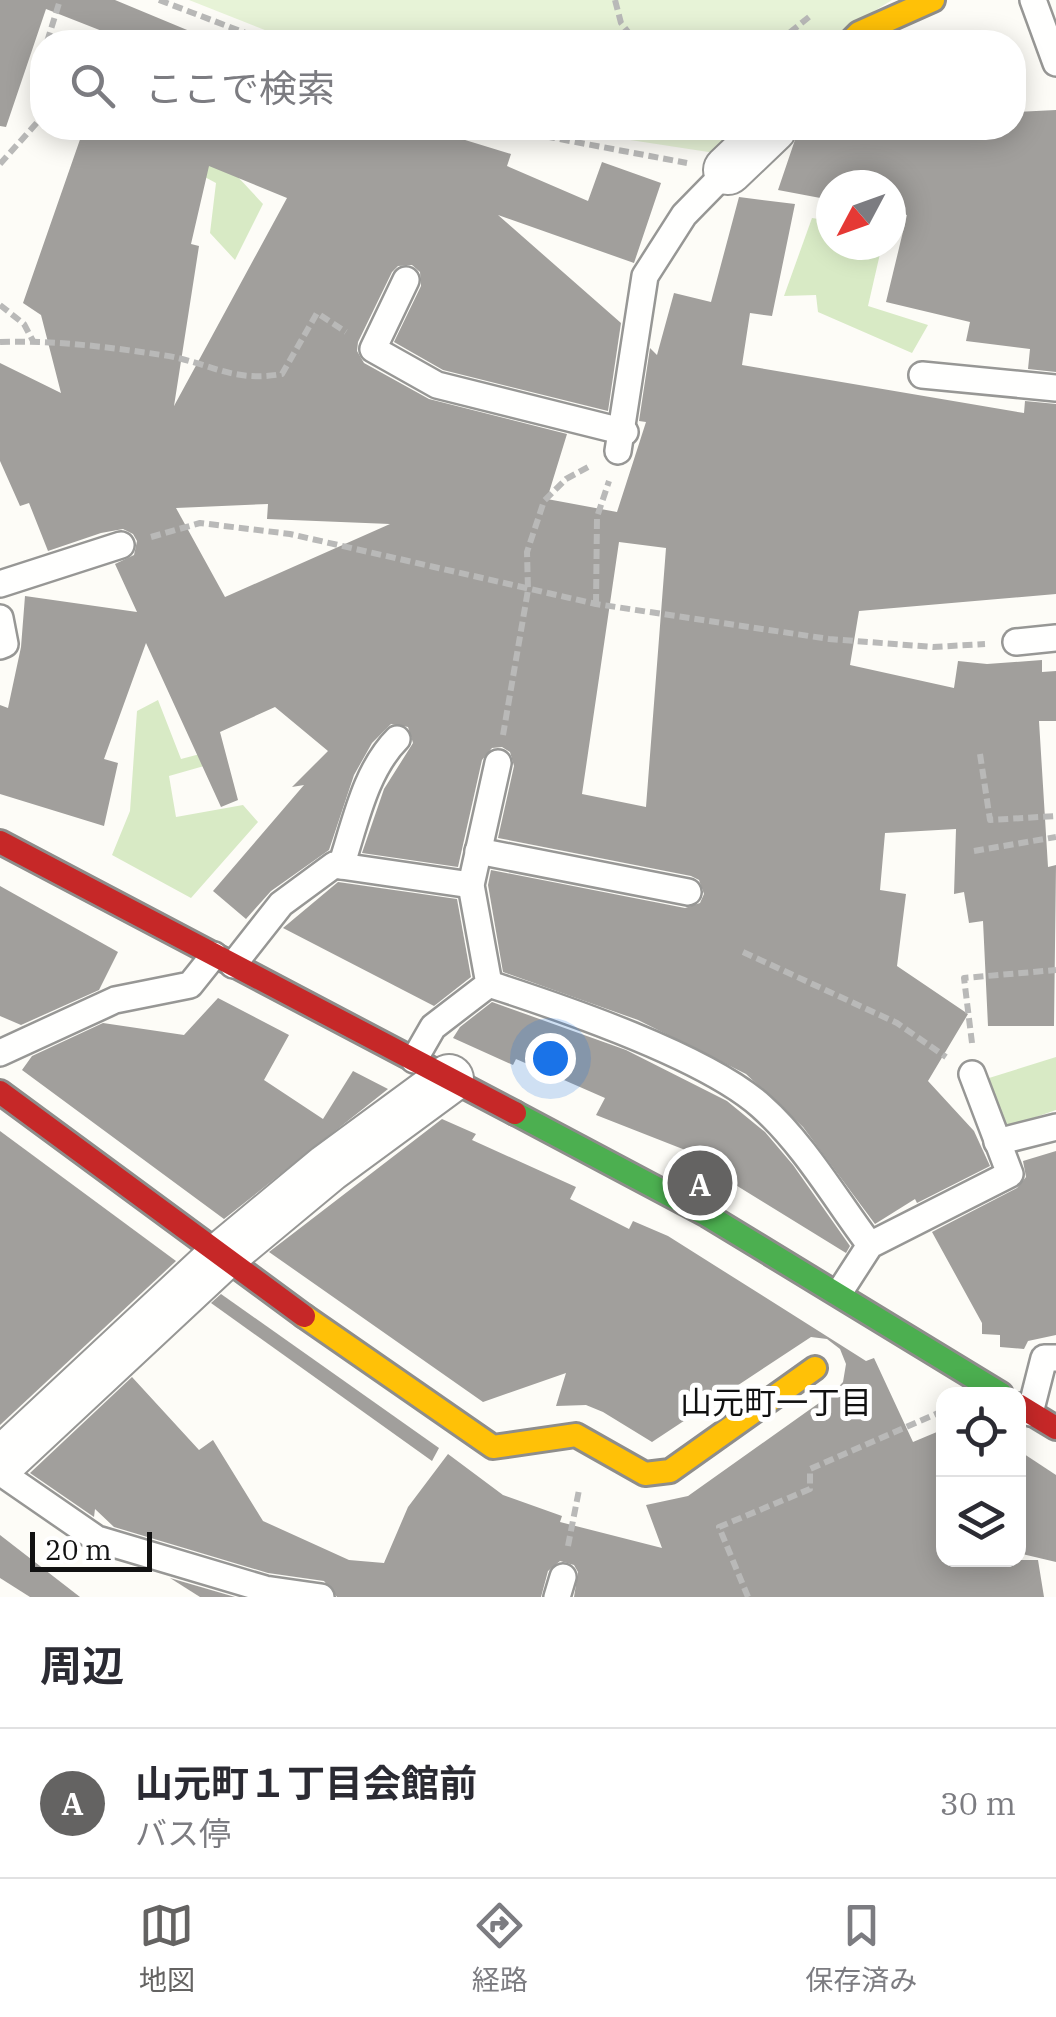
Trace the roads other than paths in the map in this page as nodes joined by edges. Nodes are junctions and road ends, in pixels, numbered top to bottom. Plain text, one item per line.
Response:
1 (934, 0) edge
2 (1032, 0) edge
3 (866, 30) edge
4 (1056, 63) edge
5 (759, 140) edge
6 (728, 170) joint
7 (406, 280) dead end
8 (922, 376) dead end
9 (1056, 388) edge
10 (121, 545) road end
11 (0, 584) edge
12 (0, 618) edge
13 (1056, 638) edge
14 (1016, 642) road end
15 (0, 646) edge
16 (397, 740) dead end
17 (498, 763) road end
18 (0, 842) edge
19 (478, 851) junction
20 (341, 866) junction
21 (470, 884) junction
22 (688, 892) dead end
23 (224, 960) junction
24 (489, 984) junction
25 (0, 1053) edge
26 (432, 1070) junction
27 (972, 1074) road end
28 (0, 1092) edge
29 (1056, 1127) edge
30 (998, 1142) junction
31 (870, 1245) junction
32 (222, 1256) junction
33 (838, 1293) junction
34 (1056, 1358) edge
35 (815, 1368) dead end
36 (990, 1387) edge
37 (1026, 1404) edge
38 (1026, 1410) edge
39 (1056, 1428) edge
40 (0, 1464) edge
41 (0, 1472) edge
42 (321, 1597) edge

1 - 3 street
2 - 4 lane
5 - 6 street
6 - 7 lane
8 - 9 lane
10 - 11 lane
12 - 15 lane
13 - 14 lane
16 - 20 lane
17 - 19 lane
18 - 23 street
19 - 21 lane
19 - 22 lane
20 - 21 lane
20 - 23 lane
21 - 24 lane
23 - 25 lane
23 - 26 street
24 - 26 lane
24 - 31 lane
26 - 32 street
26 - 33 street
27 - 30 lane
28 - 32 street
29 - 30 lane
30 - 31 lane
31 - 33 lane
32 - 35 street
32 - 40 street
33 - 36 street
34 - 37 lane
38 - 39 street
41 - 42 lane

